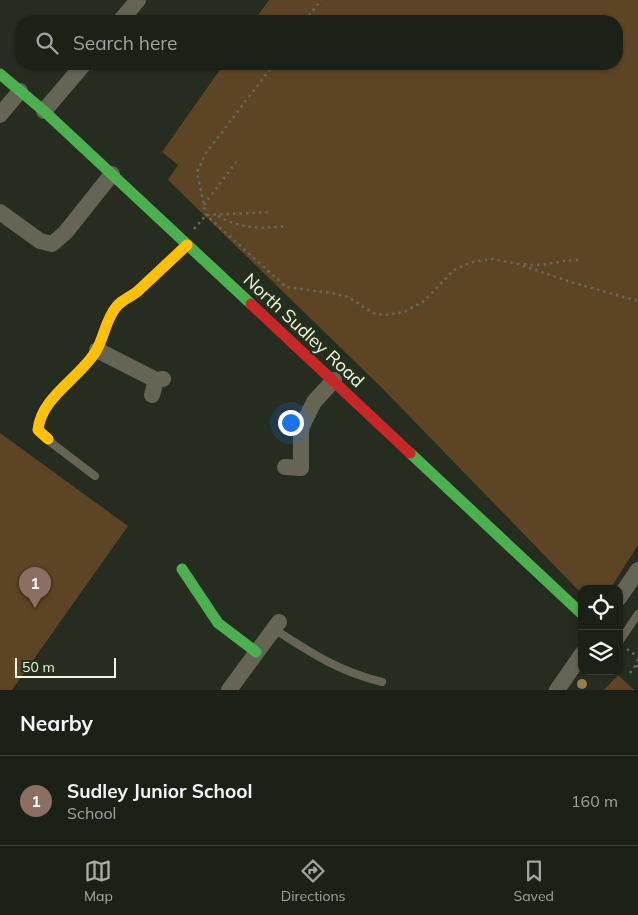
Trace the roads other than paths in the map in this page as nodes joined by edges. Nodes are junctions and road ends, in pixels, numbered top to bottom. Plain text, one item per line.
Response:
1 (138, 0) edge
2 (125, 15) edge
3 (79, 70) edge
4 (0, 74) edge
5 (20, 91) junction
6 (44, 111) junction
7 (0, 115) edge
8 (112, 174) junction
9 (0, 212) edge
10 (187, 245) junction
11 (97, 350) junction
12 (334, 380) junction
13 (157, 385) dead end
14 (48, 439) joint
15 (285, 467) dead end
16 (95, 476) dead end
17 (182, 569) dead end
18 (638, 570) edge
19 (623, 592) edge
20 (578, 610) edge
21 (638, 614) edge
22 (277, 625) joint
23 (623, 643) edge
24 (256, 652) junction
25 (578, 660) edge
26 (382, 682) dead end
27 (229, 690) edge
28 (557, 690) edge

1 - 2 street
3 - 6 street
4 - 5 street, North Sudley Road
5 - 6 street, North Sudley Road
5 - 7 street
6 - 8 street, North Sudley Road
8 - 9 street
8 - 10 street, North Sudley Road
10 - 11 street
10 - 12 street, North Sudley Road
11 - 13 street
11 - 14 street
12 - 15 street
12 - 20 street, North Sudley Road
14 - 16 lane
17 - 24 street
18 - 19 street
21 - 23 lane
22 - 24 street
22 - 26 lane
24 - 27 street
25 - 28 street

